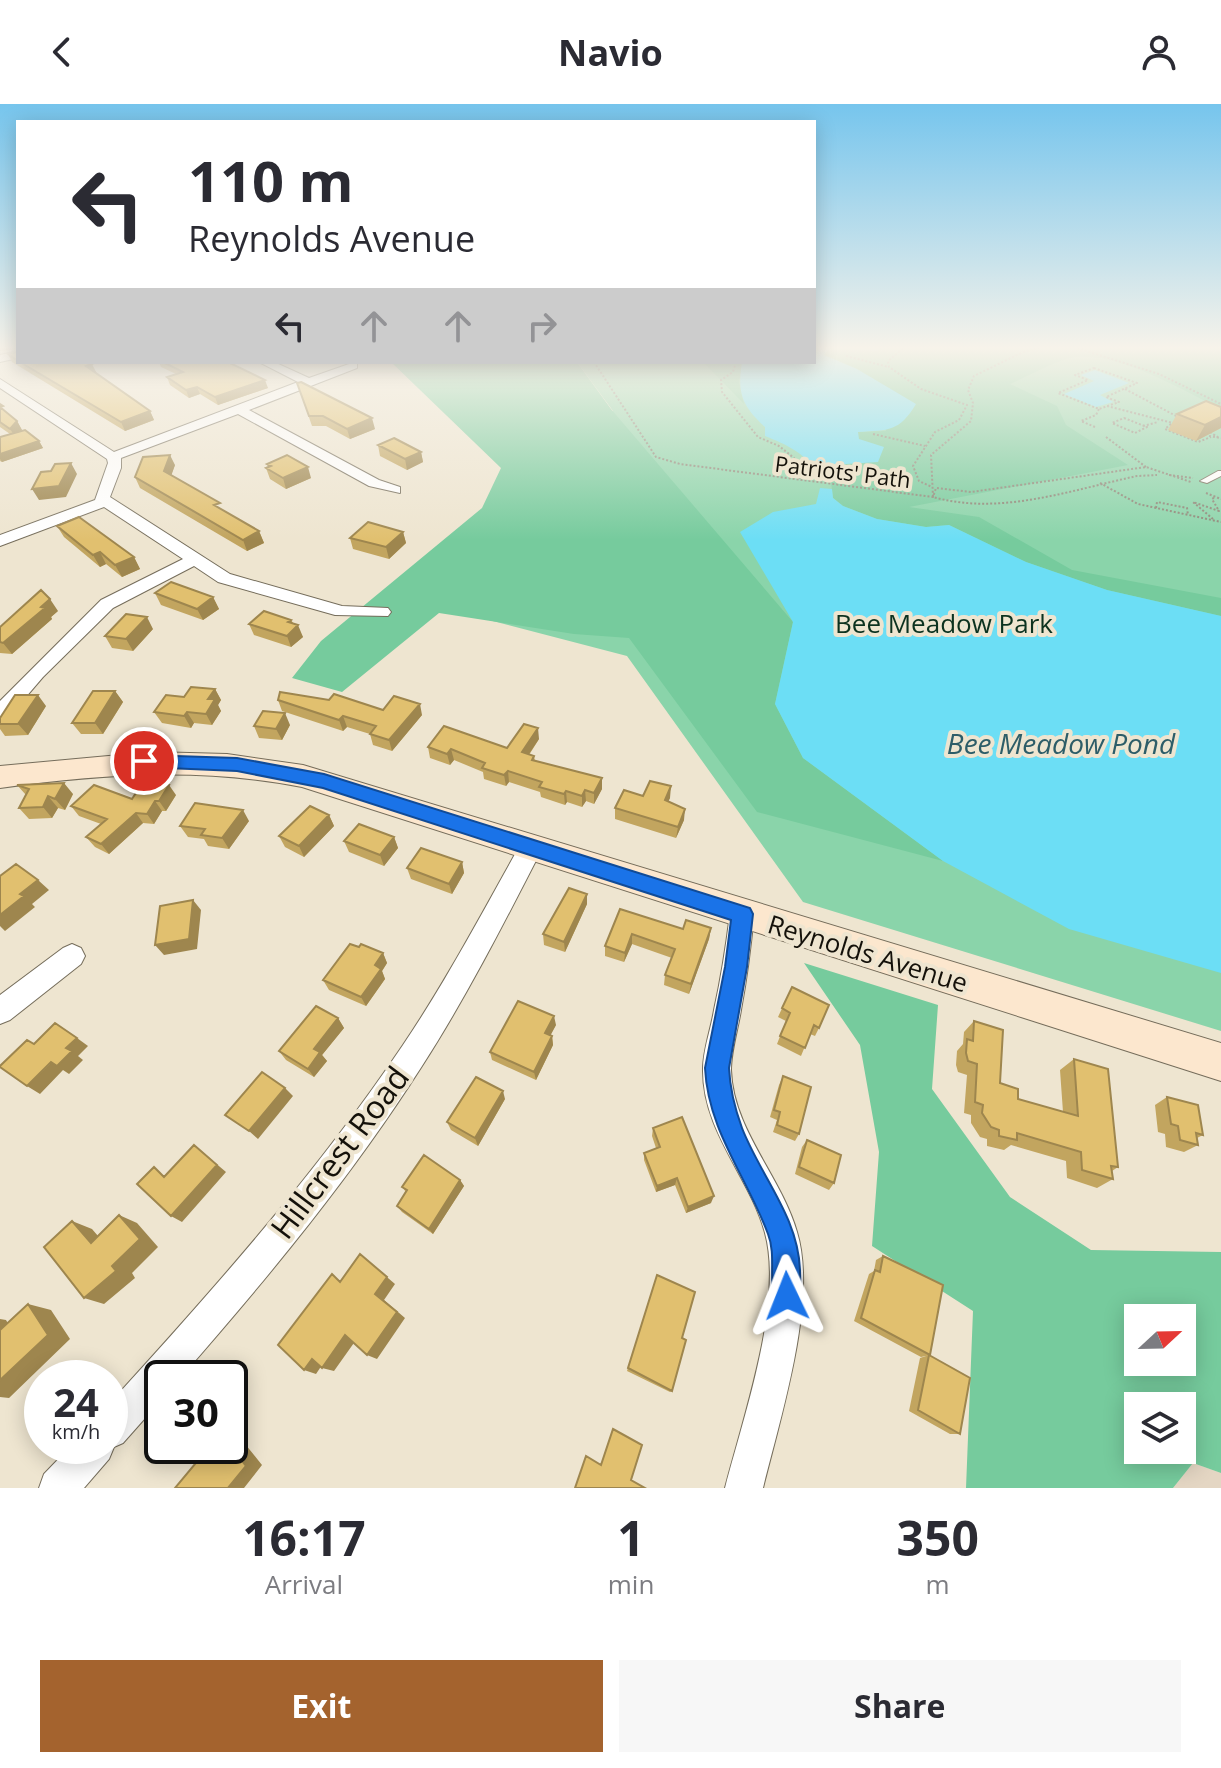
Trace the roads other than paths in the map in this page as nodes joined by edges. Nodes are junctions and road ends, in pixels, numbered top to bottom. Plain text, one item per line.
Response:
1 (42, 411) edge
2 (238, 411) edge
3 (241, 411) edge
4 (112, 457) junction
5 (1221, 473) edge
6 (1204, 481) road end
7 (395, 490) dead end
8 (105, 501) junction
9 (0, 541) edge
10 (193, 560) junction
11 (382, 612) dead end
12 (0, 714) edge
13 (0, 777) edge
14 (531, 847) junction
15 (742, 914) junction
16 (72, 956) dead end
17 (0, 1011) edge
18 (1221, 1062) edge
19 (128, 1410) edge
20 (80, 1464) edge
21 (58, 1488) edge
22 (744, 1488) edge

1 - 4 street
2 - 4 street
3 - 7 street
4 - 8 street
5 - 6 lane
8 - 9 street
8 - 10 street
10 - 11 street
10 - 12 street
13 - 14 street, Reynolds Avenue
14 - 15 street, Reynolds Avenue
14 - 19 street, Hillcrest Road
15 - 18 street, Reynolds Avenue
15 - 22 street
16 - 17 street
20 - 21 street

